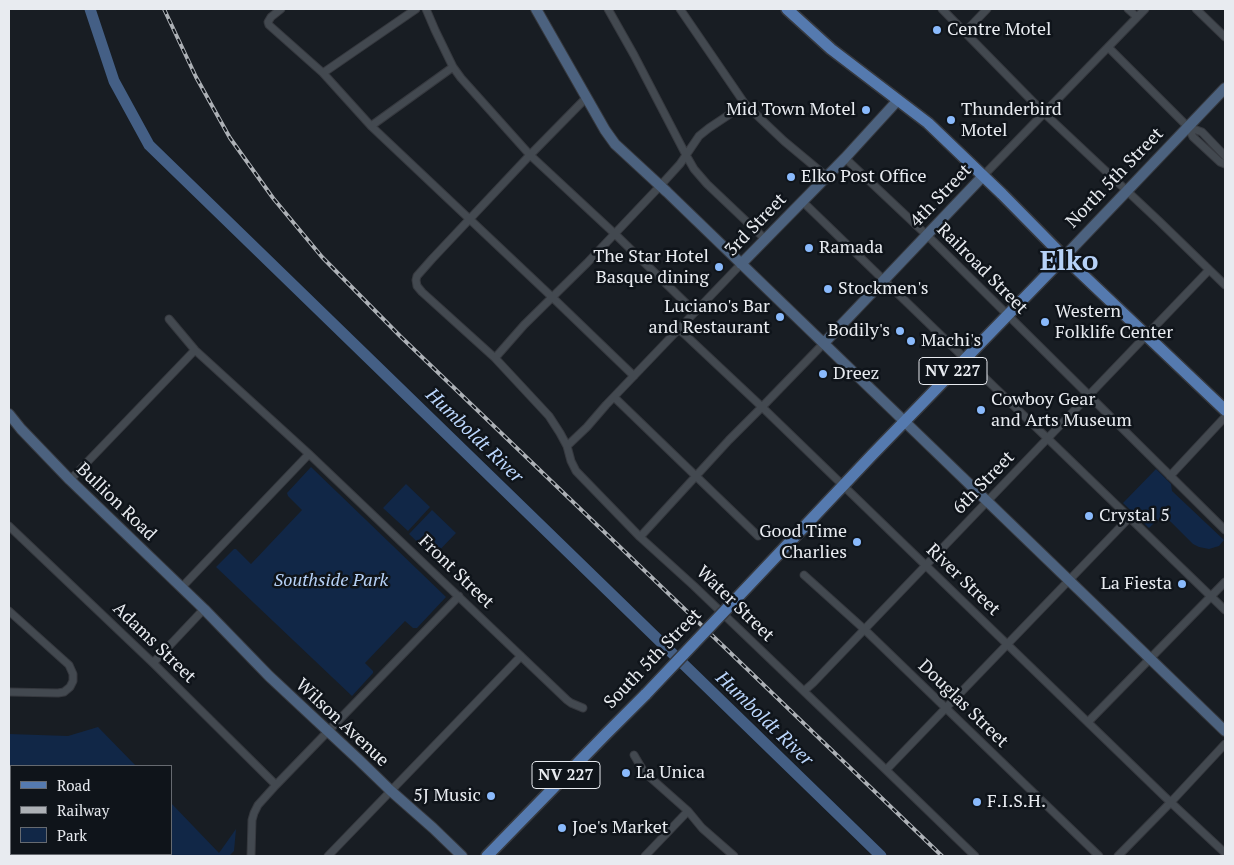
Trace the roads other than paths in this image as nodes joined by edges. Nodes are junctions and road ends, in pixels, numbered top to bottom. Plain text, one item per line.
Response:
1 (281, 9) edge
2 (416, 9) edge
3 (426, 9) edge
4 (536, 9) edge
5 (608, 9) edge
6 (680, 9) edge
7 (787, 9) edge
8 (942, 9) edge
9 (987, 9) edge
10 (1128, 9) edge
11 (1145, 9) edge
12 (1196, 9) edge
13 (1137, 17) junction
14 (965, 32) junction
15 (1225, 37) edge
16 (1108, 48) junction
17 (453, 67) junction
18 (323, 73) junction
19 (1225, 88) edge
20 (587, 97) junction
21 (898, 100) junction
22 (745, 104) junction
23 (1044, 113) junction
24 (371, 126) junction
25 (1188, 127) junction
26 (530, 154) junction
27 (686, 156) junction
28 (1225, 156) edge
29 (845, 158) junction
30 (1225, 164) edge
31 (826, 176) junction
32 (983, 176) junction
33 (660, 186) junction
34 (1127, 191) junction
35 (802, 201) junction
36 (470, 220) junction
37 (614, 234) junction
38 (926, 235) junction
39 (765, 239) junction
40 (1064, 257) junction
41 (741, 264) junction
42 (1209, 270) junction
43 (883, 280) junction
44 (1225, 285) edge
45 (552, 297) junction
46 (695, 312) junction
47 (1007, 315) junction
48 (169, 319) dead end
49 (678, 329) junction
50 (1146, 335) junction
51 (824, 343) junction
52 (194, 350) junction
53 (495, 358) junction
54 (965, 359) junction
55 (634, 376) junction
56 (1089, 395) junction
57 (614, 397) junction
58 (762, 407) junction
59 (1225, 410) edge
60 (9, 414) edge
61 (1225, 417) edge
62 (905, 421) junction
63 (1047, 439) junction
64 (567, 446) junction
65 (309, 454) junction
66 (695, 476) junction
67 (1170, 476) junction
68 (70, 480) junction
69 (843, 486) junction
70 (987, 501) junction
71 (1130, 517) junction
72 (9, 526) edge
73 (1225, 530) edge
74 (758, 536) dead end
75 (640, 537) junction
76 (925, 565) junction
77 (804, 575) dead end
78 (1069, 580) junction
79 (1225, 582) edge
80 (182, 587) junction
81 (459, 596) junction
82 (1210, 596) junction
83 (204, 609) junction
84 (1225, 610) edge
85 (9, 611) edge
86 (864, 629) junction
87 (1007, 644) junction
88 (521, 656) junction
89 (1150, 658) junction
90 (154, 663) junction
91 (804, 691) junction
92 (9, 692) edge
93 (583, 708) dead end
94 (946, 708) junction
95 (1088, 722) junction
96 (1225, 731) edge
97 (328, 732) junction
98 (1225, 744) edge
99 (634, 755) dead end
100 (886, 770) junction
101 (276, 785) junction
102 (391, 791) junction
103 (1171, 802) junction
104 (688, 811) junction
105 (1225, 853) edge
106 (251, 856) edge
107 (328, 856) edge
108 (462, 856) edge
109 (488, 856) edge
110 (645, 856) edge
111 (734, 856) edge
112 (975, 856) edge
113 (1100, 856) edge
114 (1118, 856) edge

1 - 18 street
2 - 18 street
3 - 17 street
4 - 20 street
5 - 27 street
6 - 22 street
7 - 21 main road
8 - 14 street
9 - 14 street
10 - 13 street
11 - 13 street, 4th Street
12 - 15 street
13 - 16 street, 4th Street
14 - 23 street
16 - 23 street, 4th Street
16 - 25 street
17 - 24 street
17 - 26 street
18 - 24 street
19 - 25 street, North 5th Street
20 - 26 street
20 - 33 street
21 - 29 street, 3rd Street
21 - 32 main road
22 - 27 street
22 - 31 street
23 - 32 street, 4th Street
23 - 34 street
24 - 36 street
25 - 28 street
25 - 30 street
25 - 34 street, North 5th Street
26 - 36 street
26 - 37 street
27 - 33 street
27 - 39 street
29 - 31 street, 3rd Street
29 - 38 street, Railroad Street
31 - 35 street, 3rd Street
32 - 38 street, 4th Street
32 - 40 main road
33 - 37 street
33 - 41 street
34 - 40 street, North 5th Street
34 - 42 street
35 - 39 street, 3rd Street
35 - 43 street
36 - 45 street
36 - 53 street, Water Street
37 - 45 street
37 - 46 street
38 - 43 street, 4th Street
38 - 47 street, Railroad Street
39 - 41 street, 3rd Street
40 - 47 main road, North 5th Street / NV 227
40 - 50 main road
41 - 46 street, 3rd Street
41 - 51 street
42 - 44 street
42 - 50 street, 6th Street
43 - 51 street, 4th Street
43 - 54 street
45 - 53 street
45 - 55 street
46 - 49 street, 3rd Street
47 - 54 main road, North 5th Street / NV 227
47 - 56 street, Railroad Street
48 - 52 street, Front Street
49 - 55 street, 3rd Street
49 - 58 street, River Street
50 - 56 street, 6th Street
50 - 59 main road
51 - 58 street, 4th Street
51 - 62 street
52 - 65 street, Front Street
52 - 68 street
53 - 64 street, Water Street
54 - 62 main road, North 5th Street / NV 227
54 - 63 street
55 - 57 street, 3rd Street
56 - 63 street, 6th Street
56 - 67 street, Railroad Street
57 - 64 street, 3rd Street
57 - 66 street
58 - 66 street, 4th Street
58 - 69 street, River Street
60 - 68 street, Bullion Road
61 - 67 street
62 - 69 main road, North 5th Street / NV 227
62 - 70 street
63 - 70 street, 6th Street
63 - 71 street
64 - 75 street, Water Street
65 - 80 street
65 - 81 street, Front Street
66 - 74 street
66 - 75 street, 4th Street
67 - 73 street, Railroad Street
68 - 80 street, Bullion Road
69 - 76 street, River Street
69 - 109 main road, South 5th Street / NV 227, bridge
70 - 76 street, 6th Street
70 - 78 street
71 - 78 street
71 - 82 street
72 - 90 street, Adams Street
75 - 91 street, Water Street
76 - 86 street, 6th Street
76 - 87 street, River Street
77 - 86 street, Douglas Street
78 - 87 street
78 - 89 street
79 - 82 street
80 - 83 street, Bullion Road
81 - 88 street, Front Street
81 - 97 street
82 - 84 street
82 - 89 street
83 - 90 street
83 - 97 street, Wilson Avenue
85 - 92 street
86 - 91 street, 6th Street
86 - 94 street, Douglas Street
87 - 94 street
87 - 95 street, River Street
88 - 93 street, Front Street
88 - 102 street
89 - 95 street
89 - 96 street
90 - 101 street, Adams Street
91 - 100 street, Water Street
94 - 100 street
94 - 113 street, Douglas Street
95 - 103 street, River Street
97 - 101 street
97 - 102 street, Wilson Avenue
98 - 103 street
99 - 104 street
100 - 112 street, Water Street
101 - 106 street
102 - 107 street
102 - 108 street, Wilson Avenue
103 - 105 street, River Street
103 - 114 street
104 - 110 street
104 - 111 street

